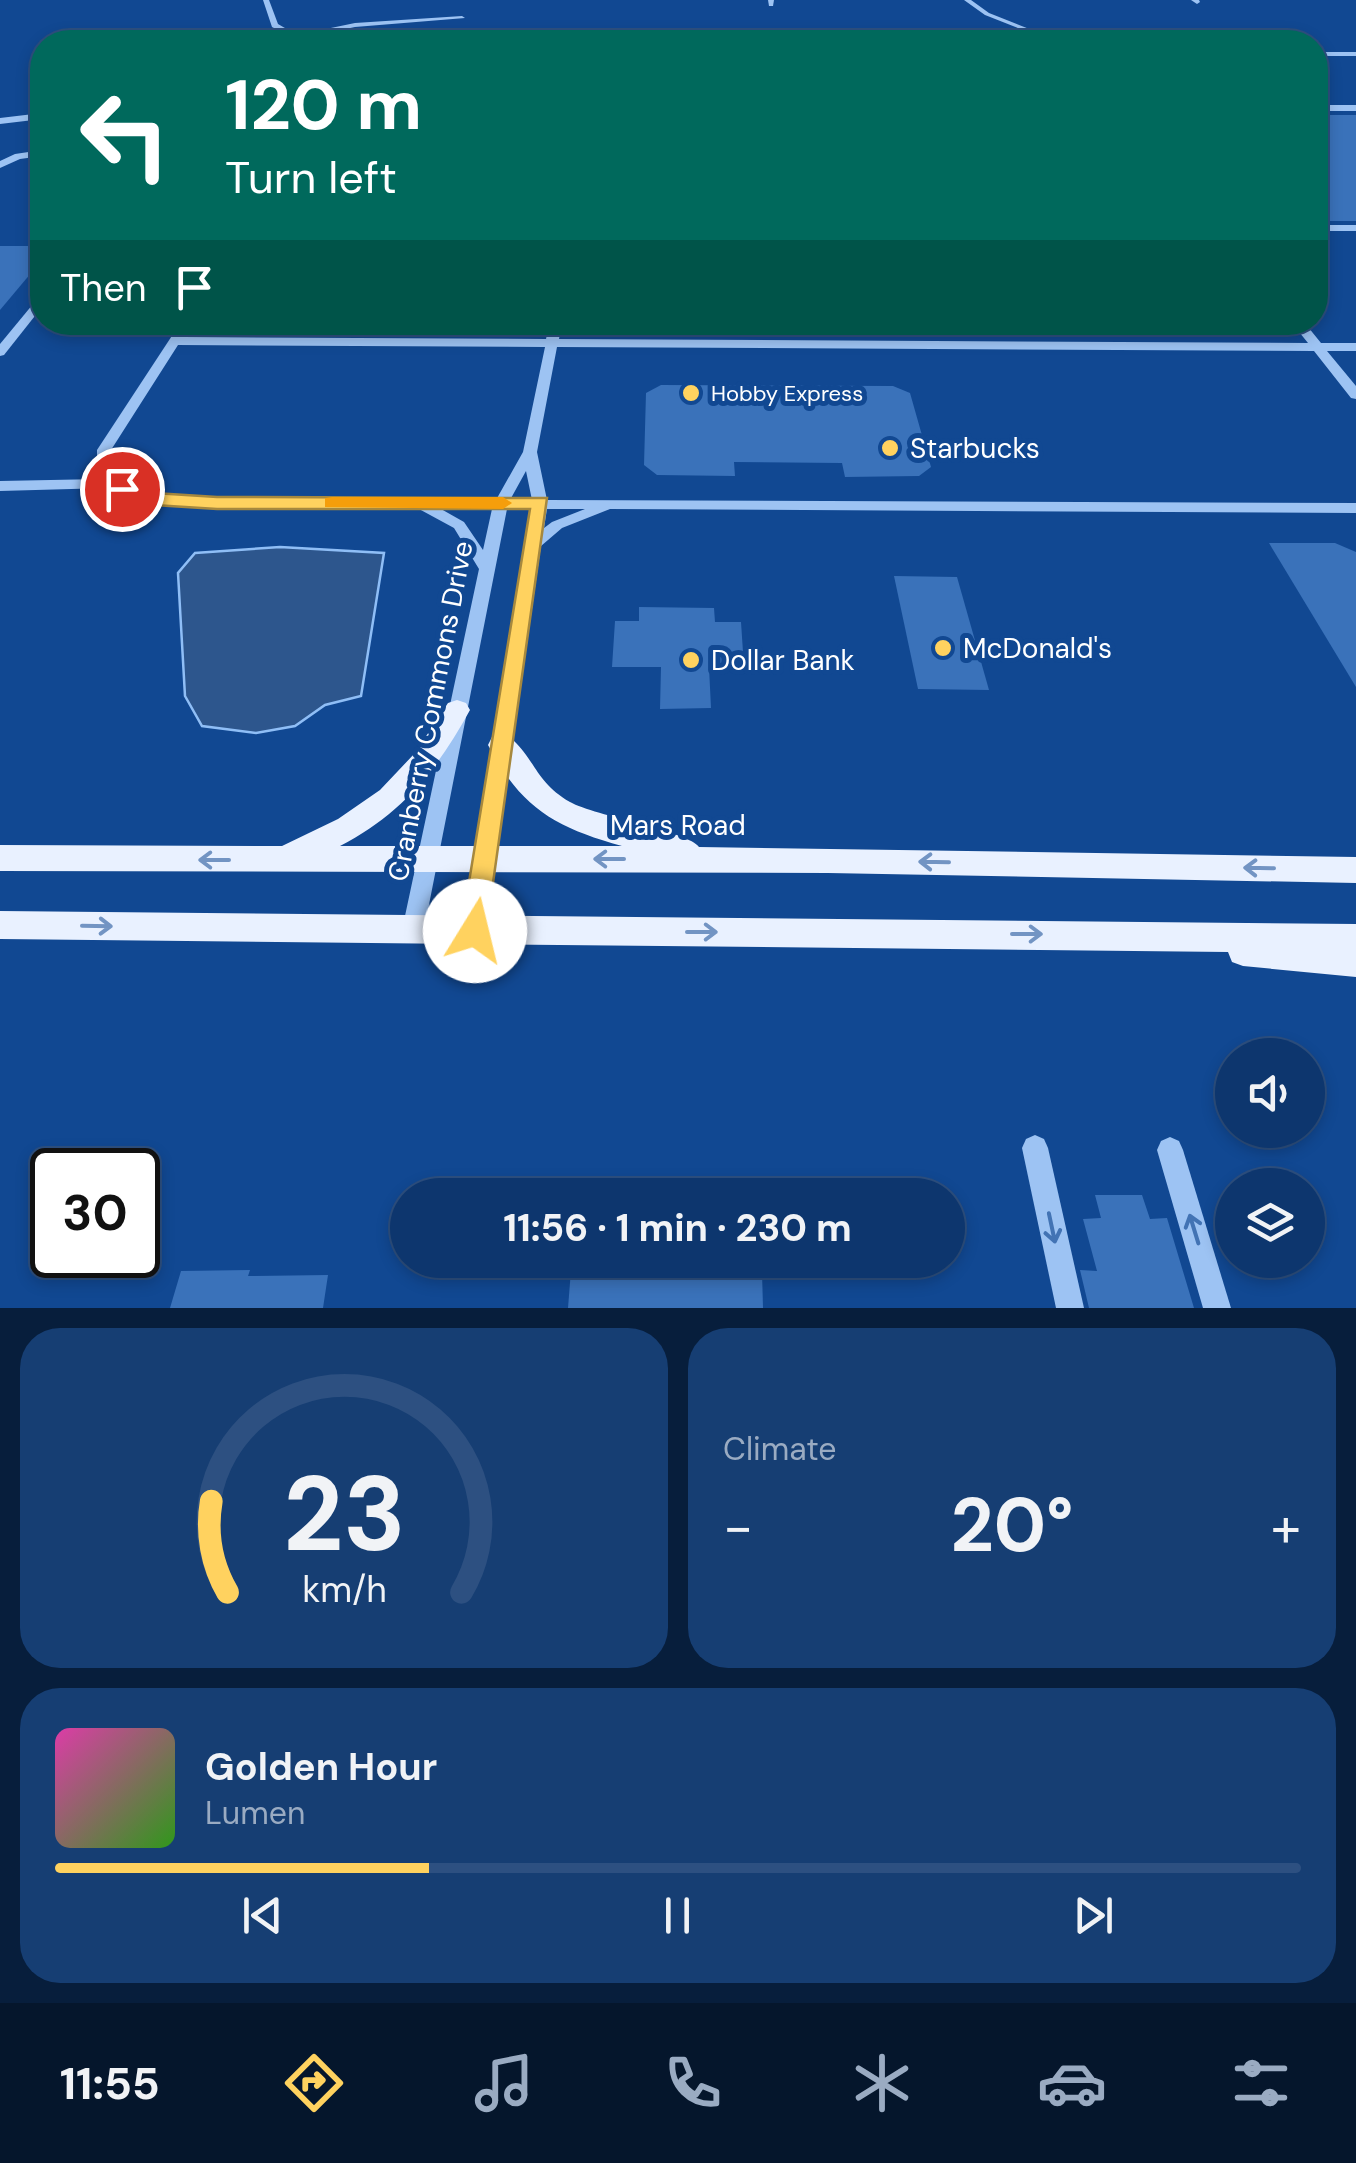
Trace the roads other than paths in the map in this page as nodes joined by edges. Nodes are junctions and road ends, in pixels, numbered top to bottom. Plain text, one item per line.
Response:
1 (266, 0) edge
2 (966, 0) edge
3 (462, 18) dead end
4 (286, 30) edge
5 (334, 30) edge
6 (1028, 30) edge
7 (1328, 54) edge
8 (1356, 54) edge
9 (1328, 108) edge
10 (1356, 108) edge
11 (30, 117) edge
12 (0, 120) edge
13 (30, 154) edge
14 (0, 165) edge
15 (1328, 228) edge
16 (1356, 228) edge
17 (30, 315) edge
18 (179, 335) edge
19 (553, 335) edge
20 (1307, 335) edge
21 (175, 341) junction
22 (552, 342) junction
23 (1316, 346) junction
24 (1356, 346) edge
25 (0, 352) edge
26 (1356, 394) edge
27 (530, 452) junction
28 (111, 483) junction
29 (0, 486) edge
30 (410, 503) junction
31 (501, 503) junction
32 (540, 503) junction
33 (628, 503) junction
34 (1356, 511) edge
35 (534, 544) junction
36 (486, 568) junction
37 (457, 710) junction
38 (502, 745) junction
39 (429, 857) junction
40 (0, 858) edge
41 (486, 858) junction
42 (274, 860) junction
43 (720, 860) junction
44 (1356, 870) edge
45 (0, 925) edge
46 (413, 930) junction
47 (475, 931) junction
48 (1124, 935) junction
49 (1356, 939) edge
50 (1356, 962) edge
51 (1035, 1148) dead end
52 (1170, 1150) dead end
53 (1070, 1308) edge
54 (1218, 1308) edge

1 - 4 street
2 - 6 street
3 - 5 street
7 - 8 street
9 - 10 street
11 - 12 street
13 - 14 street
15 - 16 street
17 - 25 street
18 - 21 street
19 - 22 street, Cranberry Commons Drive
20 - 23 street
21 - 22 street
21 - 28 street
22 - 23 street
22 - 27 street, Cranberry Commons Drive
23 - 24 street
23 - 26 street
27 - 31 street, Cranberry Commons Drive
27 - 32 street, Cranberry Commons Drive
28 - 29 street
28 - 30 street
30 - 31 street
30 - 36 street
31 - 32 street
31 - 36 street, Cranberry Commons Drive
32 - 33 street
32 - 35 street, Cranberry Commons Drive
33 - 34 street
33 - 35 street
35 - 38 street, Cranberry Commons Drive
36 - 37 street, Cranberry Commons Drive
37 - 39 street, Cranberry Commons Drive
37 - 42 main road
38 - 41 street, Cranberry Commons Drive
38 - 43 main road
39 - 41 main road, Mars Road
39 - 42 main road, Mars Road
39 - 46 street, Cranberry Commons Drive
42 -> 40 main road, Mars Road
43 -> 41 main road, Mars Road
41 - 47 street, Cranberry Commons Drive
44 -> 43 main road, Mars Road
45 -> 46 main road
46 - 47 main road
47 -> 48 main road
48 - 49 main road
48 - 50 main road
51 -> 53 street
54 -> 52 street

